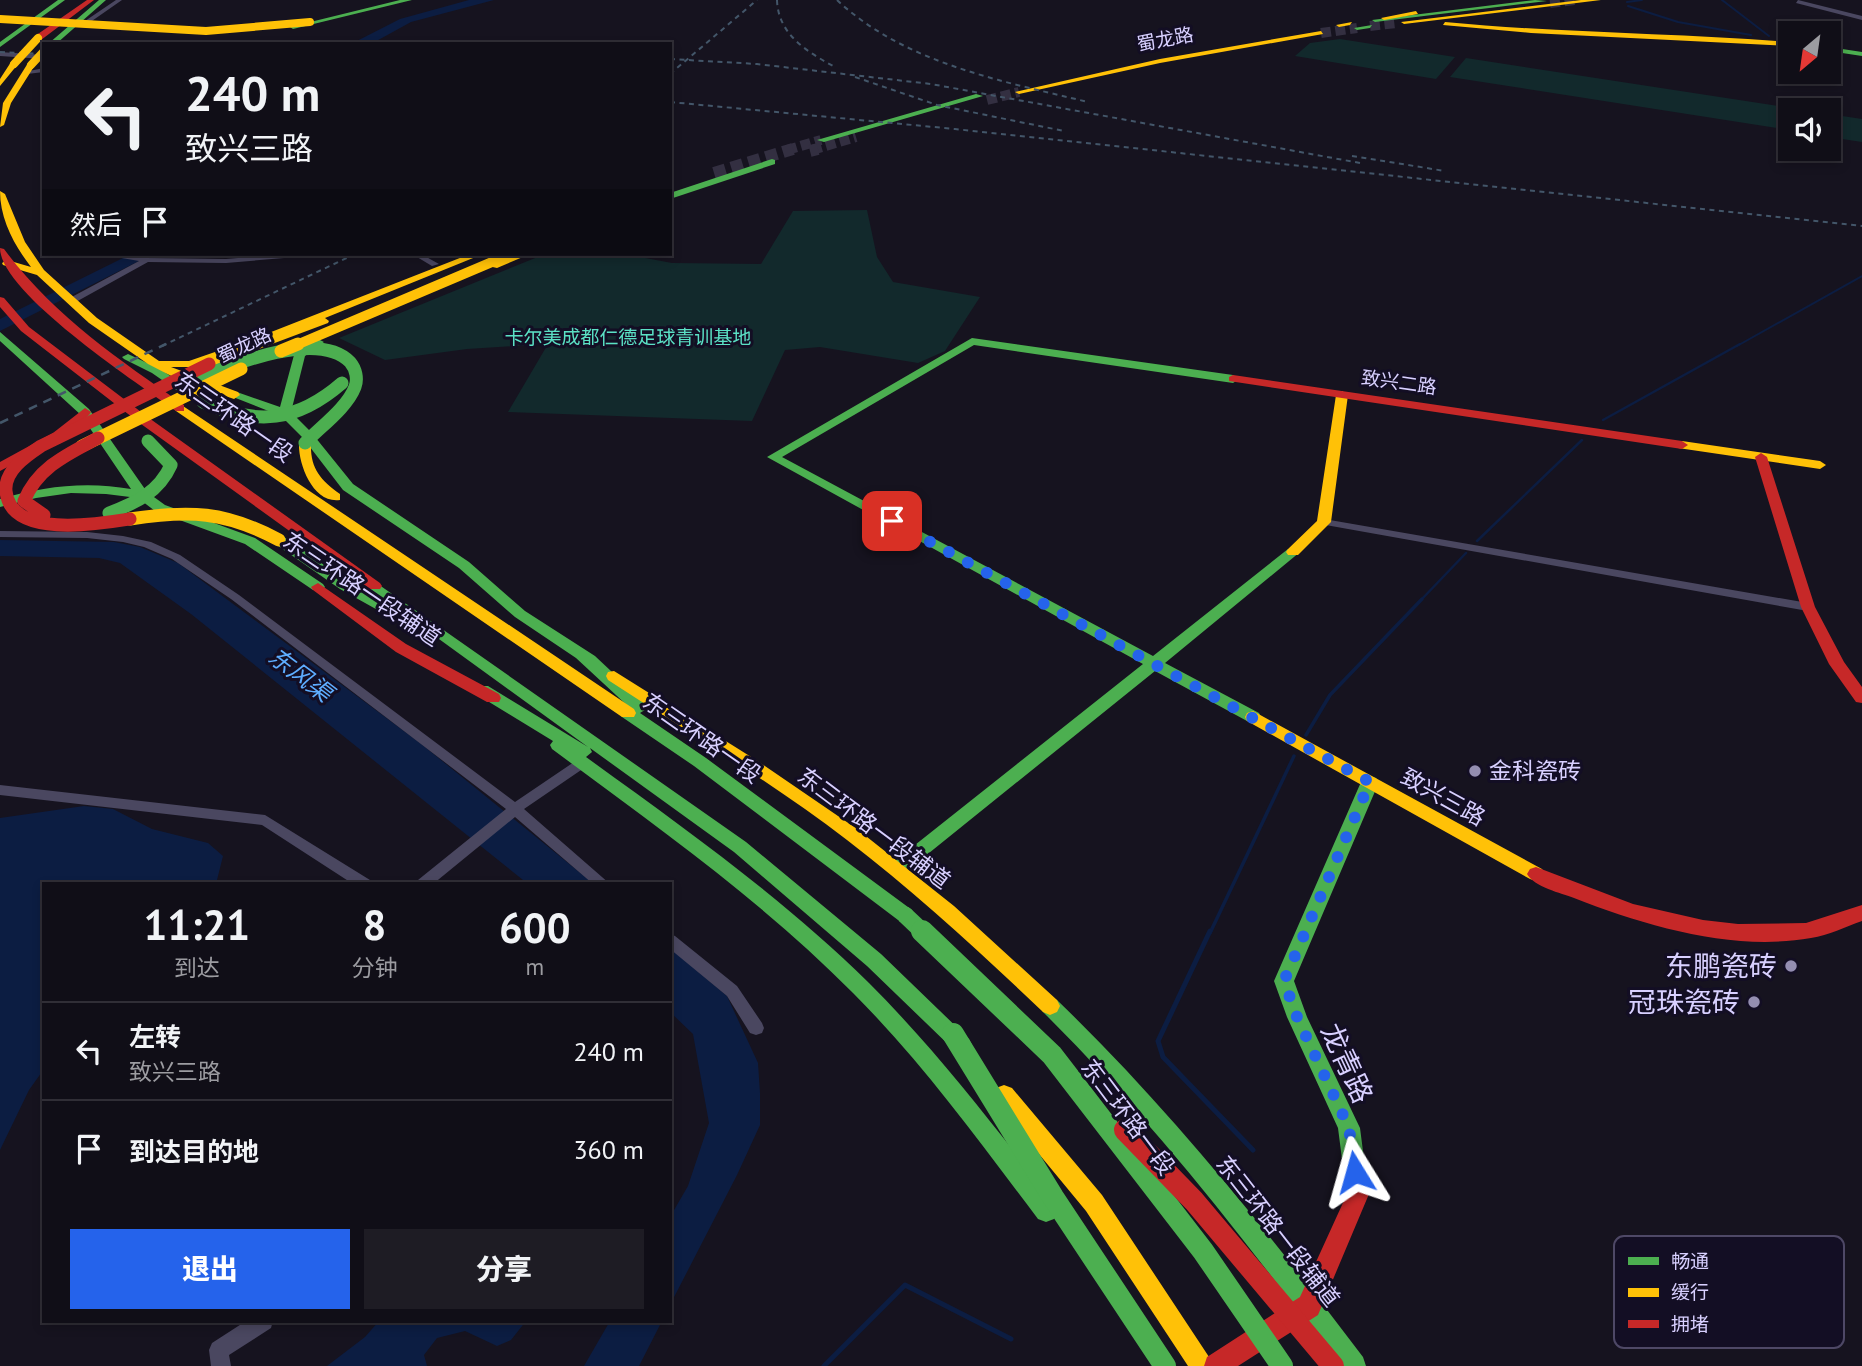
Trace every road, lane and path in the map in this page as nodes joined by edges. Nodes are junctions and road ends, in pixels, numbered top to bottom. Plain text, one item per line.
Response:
1 (62, 0) edge
2 (72, 0) edge
3 (91, 0) edge
4 (103, 0) edge
5 (119, 0) edge
6 (402, 0) edge
7 (409, 0) edge
8 (1528, 0) edge
9 (1590, 0) edge
10 (1547, 2) edge
11 (1798, 2) dead end
12 (339, 17) junction
13 (1862, 18) edge
14 (0, 19) edge
15 (77, 23) junction
16 (1372, 23) junction
17 (1304, 30) tunnel mouth
18 (1321, 33) tunnel mouth
19 (31, 37) edge
20 (1790, 43) edge
21 (1841, 49) edge
22 (1862, 52) edge
23 (23, 63) edge
24 (0, 84) edge
25 (0, 125) edge
26 (856, 136) tunnel mouth
27 (821, 140) tunnel mouth
28 (772, 162) tunnel mouth
29 (714, 173) tunnel mouth
30 (0, 194) edge
31 (672, 194) edge
32 (672, 194) edge
33 (125, 256) edge
34 (285, 256) edge
35 (420, 256) edge
36 (473, 256) edge
37 (489, 256) edge
38 (506, 256) edge
39 (520, 256) edge
40 (4, 257) edge
41 (147, 260) junction
42 (435, 264) dead end
43 (43, 273) junction
44 (65, 296) junction
45 (3, 304) edge
46 (324, 321) junction
47 (70, 329) junction
48 (1, 337) edge
49 (40, 340) junction
50 (159, 364) junction
51 (221, 379) junction
52 (165, 391) junction
53 (1342, 395) junction
54 (85, 412) junction
55 (285, 414) junction
56 (98, 438) junction
57 (773, 457) joint
58 (1762, 457) junction
59 (1820, 465) dead end
60 (0, 467) edge
61 (0, 474) edge
62 (0, 488) edge
63 (142, 495) junction
64 (0, 503) edge
65 (1324, 522) junction
66 (0, 534) edge
67 (1808, 607) junction
68 (511, 635) junction
69 (580, 653) junction
70 (477, 659) junction
71 (1154, 662) junction
72 (482, 690) junction
73 (1862, 698) edge
74 (700, 762) junction
75 (582, 763) junction
76 (1370, 782) junction
77 (0, 790) edge
78 (515, 809) junction
79 (740, 848) junction
80 (897, 869) junction
81 (362, 882) edge
82 (425, 882) edge
83 (601, 882) edge
84 (1862, 913) edge
85 (672, 942) edge
86 (756, 1028) dead end
87 (953, 1034) junction
88 (1052, 1055) junction
89 (1309, 1306) junction
90 (261, 1323) edge
91 (221, 1366) edge
92 (1166, 1366) edge
93 (1203, 1366) edge
94 (1216, 1366) edge
95 (1282, 1366) edge
96 (1334, 1366) edge
97 (1354, 1366) edge

1 - 19 main road
2 - 19 main road
3 - 19 main road
4 - 15 main road
5 - 15 street
6 - 12 main road
7 - 12 main road
8 - 16 main road
9 - 16 main road
10 - 16 main road
11 - 13 street
12 - 14 main road, bridge
12 - 15 main road
14 - 19 main road
15 - 19 main road
17 - 18 main road, 蜀龙路
19 - 23 main road, bridge
20 - 20 main road
21 - 22 main road
23 - 24 main road
23 - 25 main road
26 - 27 main road
28 - 31 main road
29 - 32 main road
30 - 43 main road, 东三环路一段辅道
33 - 41 street
34 - 41 street
35 - 42 street
36 - 50 main road
37 - 46 main road, 蜀龙路
38 - 51 main road, 蜀龙路, bridge
39 - 55 main road
40 - 43 main road
40 - 47 main road, 东三环路一段
41 - 44 street
43 - 44 main road, 东三环路一段辅道
44 - 50 main road, 东三环路一段辅道
45 - 49 main road
46 - 52 main road, 蜀龙路, bridge
46 - 70 main road, bridge
47 - 51 main road, bridge
47 - 68 main road, 东三环路一段
48 - 54 main road, 东三环路一段辅道
49 - 56 main road, bridge
49 - 70 main road
50 - 55 main road, 东三环路一段辅道
51 - 56 main road, 蜀龙路, bridge
52 - 61 main road, 蜀龙路, bridge
52 - 68 main road, bridge
53 - 57 main road, 致兴二路
53 - 58 main road, 致兴二路
53 - 65 main road
54 - 60 main road
54 - 63 main road, 东三环路一段辅道
55 - 69 main road, 东三环路一段辅道
56 - 62 main road, 蜀龙路, bridge
57 - 71 main road, 致兴三路
58 - 59 main road, 致兴二路
58 - 67 main road
63 - 64 main road
63 - 72 main road, 东三环路一段辅道
65 - 67 street
65 - 71 main road
66 - 78 street
67 - 73 main road
68 - 74 main road, 东三环路一段
69 - 74 main road
69 - 80 main road, 东三环路一段辅道
70 - 79 main road
71 - 76 main road, 致兴三路
71 - 80 main road
72 - 75 main road, 东三环路一段辅道
72 - 79 main road
74 - 88 main road, 东三环路一段, bridge
75 - 78 street
75 - 92 main road, 东三环路一段辅道
76 - 84 main road, 致兴三路
76 - 89 main road, 龙青路
77 - 81 street
78 - 82 street
78 - 83 street
79 - 87 main road
80 - 89 main road, 东三环路一段辅道
85 - 86 street
87 - 92 main road, bridge
87 - 93 main road, bridge
88 - 95 main road, 东三环路一段, bridge
88 - 96 main road, bridge
89 - 94 main road
89 - 97 main road, 东三环路一段辅道
90 - 91 street

